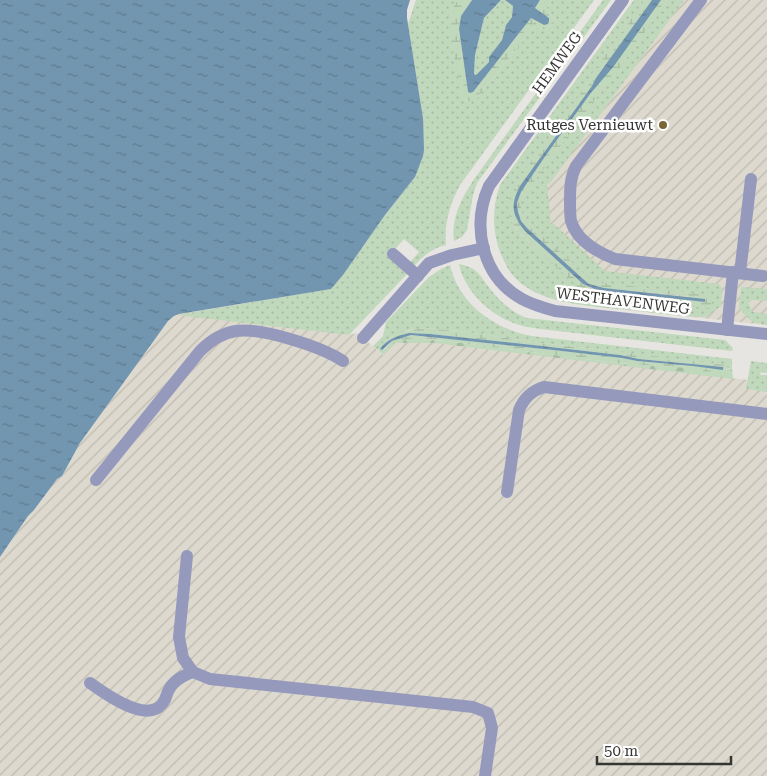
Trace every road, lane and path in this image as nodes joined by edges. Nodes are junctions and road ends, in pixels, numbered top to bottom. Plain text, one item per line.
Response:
1 (622, 0) edge
2 (701, 0) edge
3 (751, 178) dead end
4 (484, 248) junction
5 (393, 254) dead end
6 (736, 273) junction
7 (418, 276) junction
8 (763, 276) dead end
9 (726, 330) junction
10 (767, 334) edge
11 (363, 338) dead end
12 (343, 361) dead end
13 (767, 414) edge
14 (96, 480) dead end
15 (506, 492) dead end
16 (187, 556) dead end
17 (193, 672) junction
18 (90, 683) dead end
19 (485, 776) edge

1 - 4 street, HEMWEG
2 - 6 street
3 - 6 street
4 - 7 street
4 - 9 street, WESTHAVENWEG
5 - 7 street
6 - 8 street
6 - 9 street
7 - 11 street
9 - 10 street, WESTHAVENWEG
12 - 14 street
13 - 15 street
16 - 17 street
17 - 18 street
17 - 19 street

